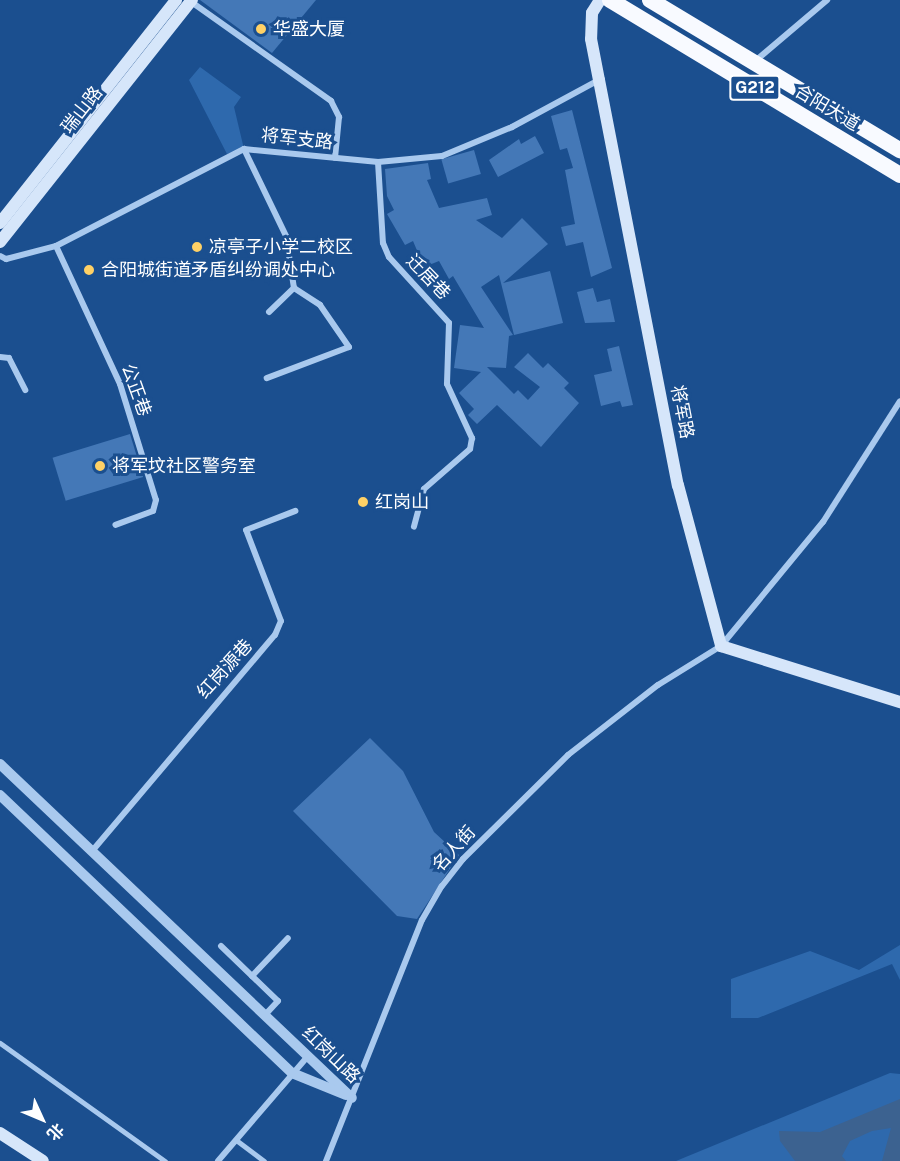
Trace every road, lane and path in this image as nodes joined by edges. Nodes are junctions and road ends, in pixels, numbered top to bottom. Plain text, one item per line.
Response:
1 (176, 0) edge
2 (600, 0) edge
3 (610, 0) edge
4 (650, 0) edge
5 (826, 0) edge
6 (191, 1) edge
7 (753, 62) junction
8 (599, 80) junction
9 (244, 149) junction
10 (900, 150) edge
11 (335, 158) junction
12 (378, 162) junction
13 (900, 175) edge
14 (0, 223) edge
15 (0, 242) edge
16 (56, 246) junction
17 (0, 256) edge
18 (294, 288) junction
19 (269, 312) dead end
20 (0, 357) edge
21 (267, 378) dead end
22 (25, 390) dead end
23 (900, 401) edge
24 (295, 511) dead end
25 (115, 525) dead end
26 (414, 527) dead end
27 (721, 646) junction
28 (900, 702) edge
29 (0, 764) edge
30 (0, 795) edge
31 (93, 850) junction
32 (288, 938) dead end
33 (221, 946) dead end
34 (252, 976) junction
35 (265, 1015) junction
36 (0, 1043) edge
37 (308, 1056) junction
38 (292, 1073) junction
39 (352, 1098) junction
40 (0, 1133) edge
41 (236, 1140) junction
42 (43, 1161) edge
43 (165, 1161) edge
44 (218, 1161) edge
45 (264, 1161) edge
46 (326, 1161) edge

1 - 14 main road, 瑞山路
2 - 8 main road, 将军路
3 - 13 highway, 合阳大道 / G212
4 - 7 highway, 合阳大道 / G212
5 - 7 street
6 - 11 street
6 - 15 main road, 瑞山路
7 - 10 highway, 合阳大道 / G212
8 - 12 street, 将军支路
8 - 27 main road, 将军路
9 - 11 street, 将军支路
9 - 16 street, 将军支路
9 - 18 street
11 - 12 street, 将军支路
12 - 26 street, 迁居巷
16 - 17 street, 将军支路
16 - 25 street, 公正巷
18 - 19 street
18 - 21 street
20 - 22 street
23 - 27 street, 名人街
24 - 31 street, 红岗源巷
27 - 28 main road
27 - 39 street, 名人街
29 - 31 street, 红岗山路
30 - 38 street, 红岗山路
31 - 35 street, 红岗山路
32 - 34 street
33 - 34 street
34 - 35 street
35 - 37 street, 红岗山路
36 - 43 street
37 - 38 street
37 - 39 street, 红岗山路
38 - 39 street, 红岗山路
38 - 41 street
39 - 46 street, 名人街
40 - 42 main road
41 - 44 street
41 - 45 street

